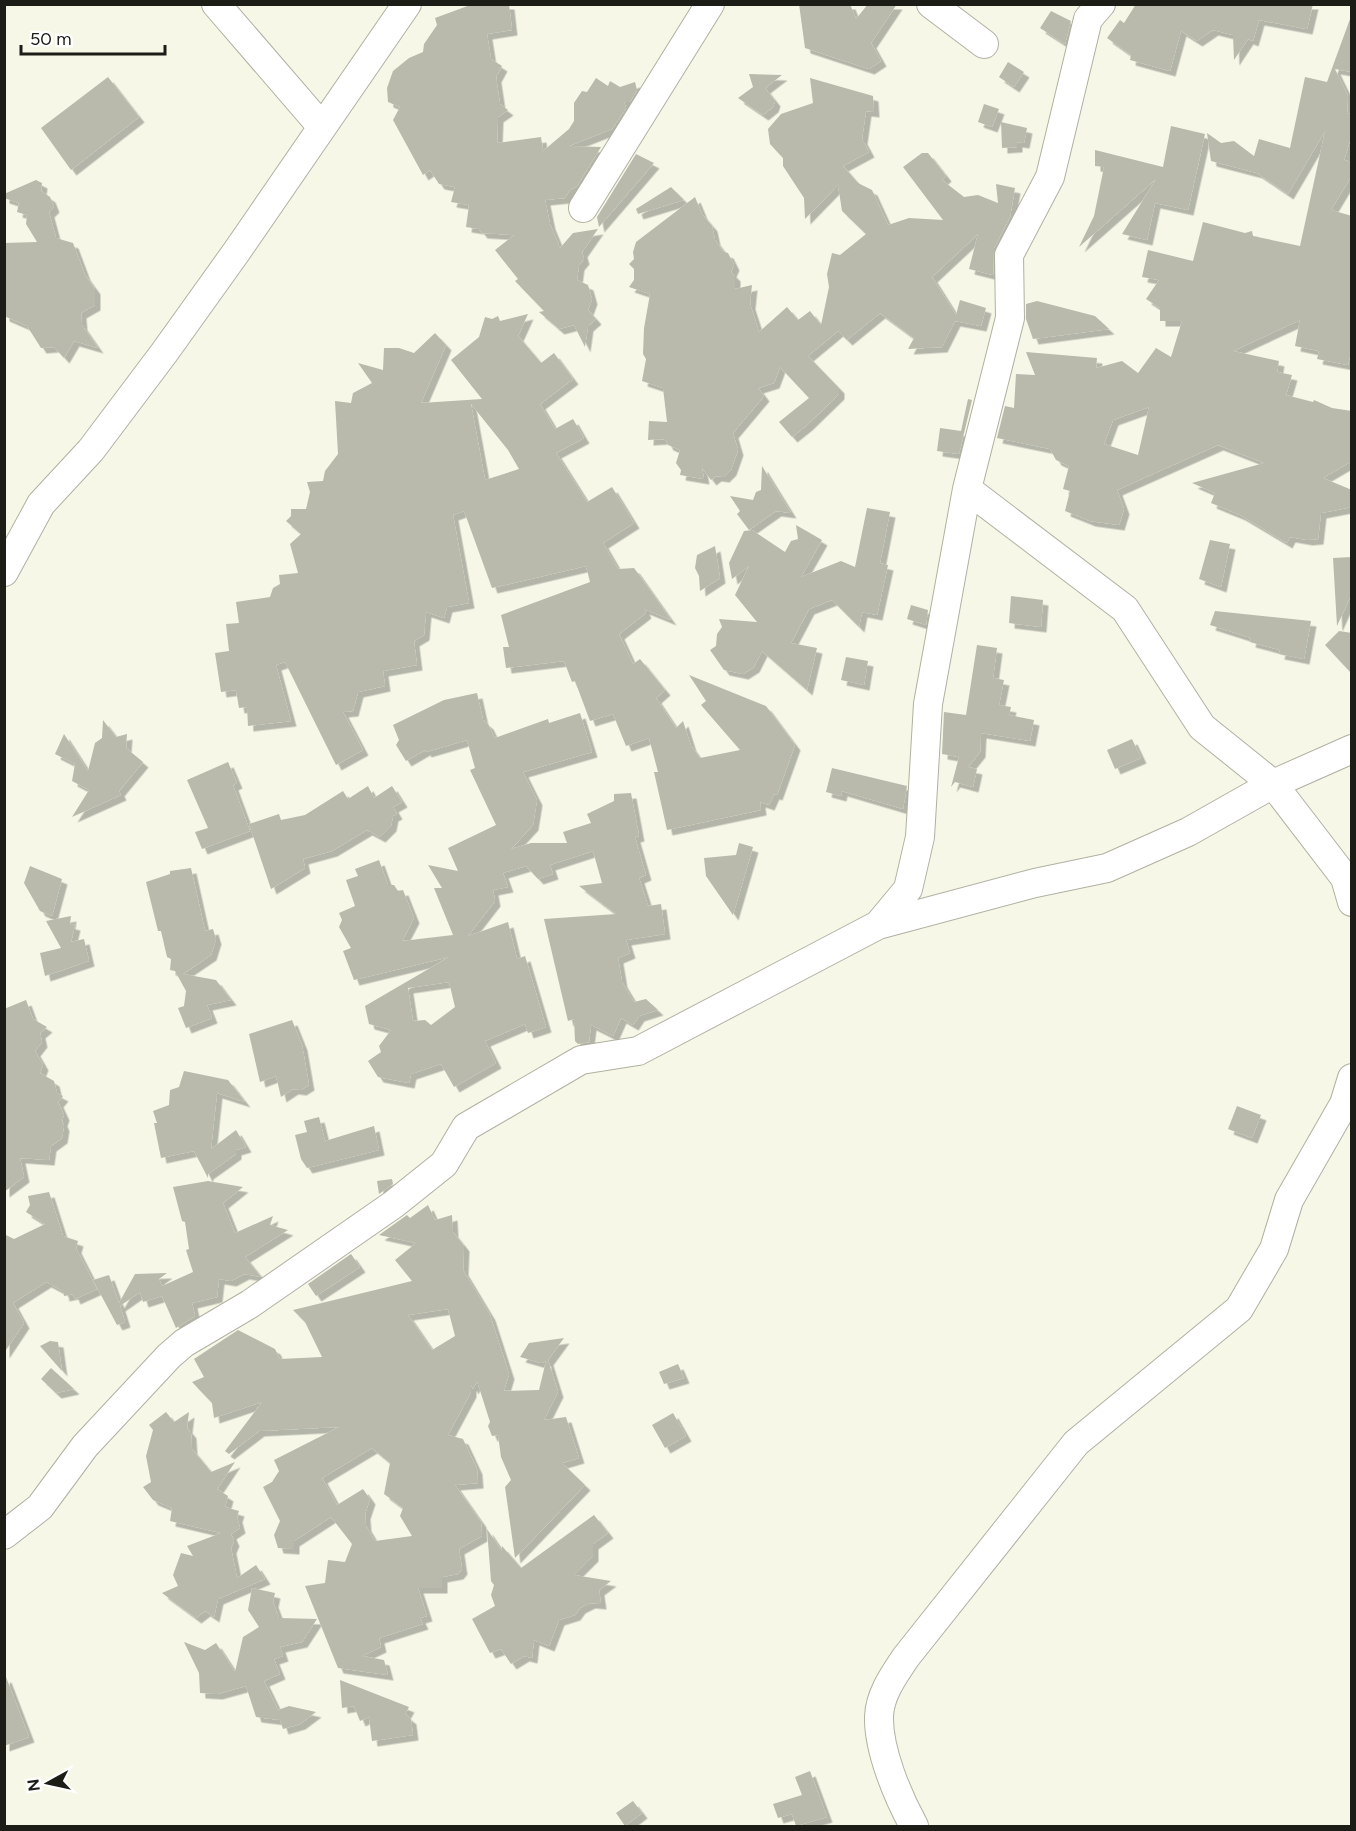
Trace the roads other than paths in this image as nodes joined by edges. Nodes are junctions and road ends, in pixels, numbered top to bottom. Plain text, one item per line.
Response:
1 (216, 4) edge
2 (407, 4) edge
3 (710, 4) edge
4 (931, 4) edge
5 (1101, 4) edge
6 (984, 44) dead end
7 (322, 127) junction
8 (583, 208) dead end
9 (967, 489) junction
10 (4, 572) edge
11 (1352, 749) edge
12 (1273, 784) junction
13 (1352, 902) edge
14 (878, 925) junction
15 (1352, 1078) edge
16 (4, 1535) edge
17 (914, 1827) edge

1 - 7 street
2 - 7 street
3 - 8 street
4 - 6 street
5 - 9 street
7 - 10 street
9 - 12 street
9 - 14 street
11 - 12 street
12 - 13 street
12 - 14 street
14 - 16 street
15 - 17 street

